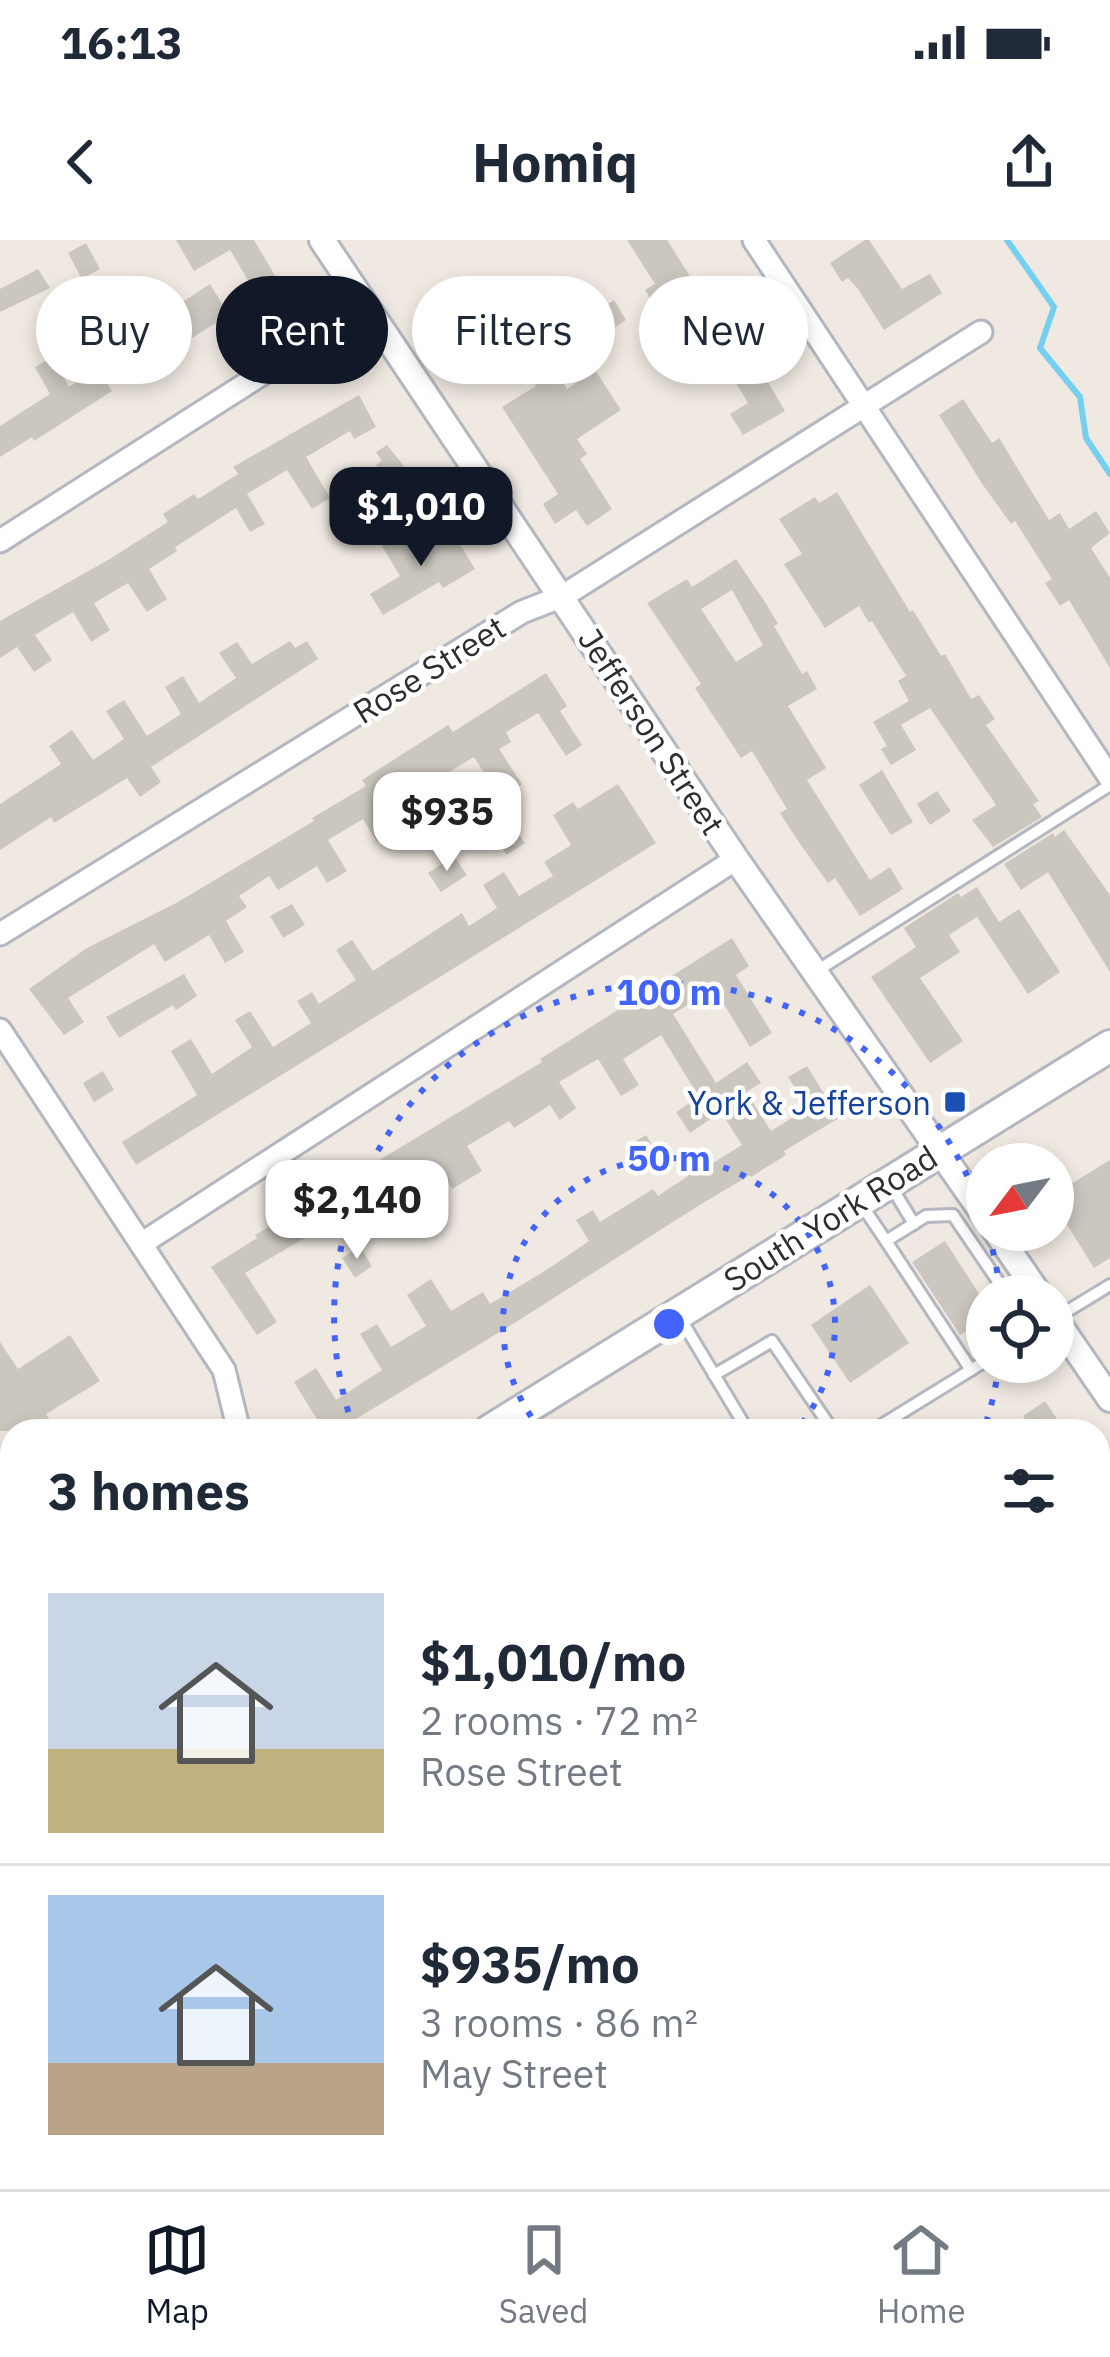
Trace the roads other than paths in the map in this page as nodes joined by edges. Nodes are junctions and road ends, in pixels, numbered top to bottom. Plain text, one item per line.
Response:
1 (322, 240) edge
2 (754, 240) edge
3 (346, 276) edge
4 (981, 332) dead end
5 (388, 338) edge
6 (246, 384) edge
7 (864, 406) junction
8 (0, 541) edge
9 (563, 596) junction
10 (1110, 782) edge
11 (736, 859) junction
12 (0, 934) edge
13 (814, 972) junction
14 (0, 1030) edge
15 (1110, 1046) edge
16 (940, 1150) junction
17 (889, 1182) junction
18 (966, 1200) edge
19 (859, 1201) junction
20 (966, 1213) edge
21 (914, 1224) junction
22 (886, 1241) junction
23 (141, 1244) junction
24 (1110, 1286) edge
25 (1074, 1307) edge
26 (677, 1314) junction
27 (1074, 1347) edge
28 (966, 1362) edge
29 (966, 1373) edge
30 (714, 1375) junction
31 (1110, 1399) edge
32 (235, 1419) edge
33 (508, 1419) edge
34 (741, 1419) edge
35 (825, 1419) edge
36 (891, 1419) edge

1 - 3 street, Jefferson Street
2 - 7 street
4 - 7 street, Rose Street
5 - 9 street, Jefferson Street
6 - 8 street
7 - 9 street, Rose Street
7 - 10 street
9 - 11 street, Jefferson Street
9 - 12 street, Rose Street
10 - 13 lane
11 - 13 street, Jefferson Street
11 - 23 street
13 - 16 street, Jefferson Street
14 - 23 street
15 - 16 main road, South York Road
16 - 17 main road, South York Road
16 - 18 street, Jefferson Street
17 - 19 main road, South York Road
17 - 21 lane
19 - 22 lane
19 - 26 main road, South York Road
20 - 21 lane
21 - 22 lane
22 - 28 lane
23 - 32 street
24 - 25 lane
26 - 30 lane
26 - 33 main road, South York Road
27 - 31 street
29 - 36 lane
30 - 34 lane
30 - 35 lane

